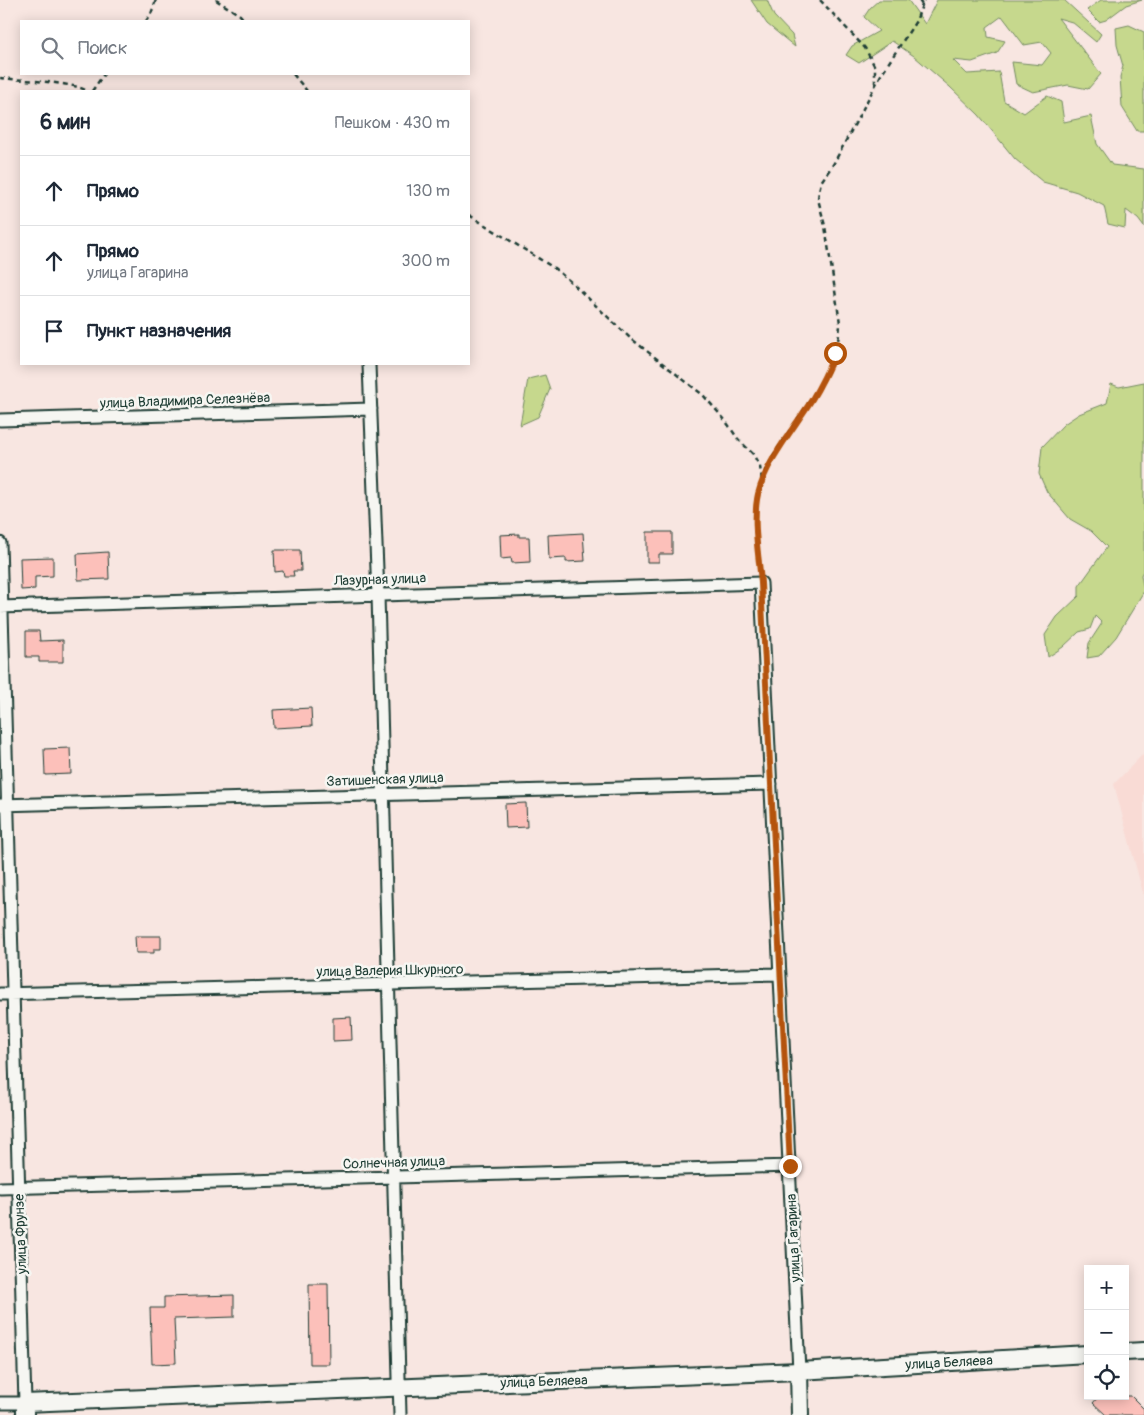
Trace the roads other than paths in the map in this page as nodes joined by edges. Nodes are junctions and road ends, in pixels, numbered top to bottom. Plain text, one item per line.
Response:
1 (369, 365) dead end
2 (371, 409) junction
3 (0, 420) edge
4 (0, 543) edge
5 (761, 583) joint
6 (378, 594) junction
7 (1, 607) edge
8 (771, 784) junction
9 (383, 794) junction
10 (4, 805) edge
11 (780, 974) junction
12 (388, 985) junction
13 (0, 994) edge
14 (13, 994) junction
15 (790, 1166) junction
16 (394, 1177) junction
17 (0, 1188) edge
18 (19, 1188) junction
19 (1144, 1351) edge
20 (1129, 1352) edge
21 (1084, 1354) edge
22 (800, 1370) junction
23 (399, 1388) junction
24 (0, 1403) edge
25 (25, 1409) edge
26 (400, 1415) edge
27 (800, 1415) edge

1 - 2 street
2 - 3 street, улица Владимира Селезнёва
2 - 6 street
4 - 7 street, улица Фрунзе
5 - 6 street, Лазурная улица
5 - 8 street, улица Гагарина
6 - 7 street, Лазурная улица
6 - 9 street
7 - 10 street, улица Фрунзе
8 - 9 street, Затишенская улица
8 - 11 street, улица Гагарина
9 - 10 street, Затишенская улица
9 - 12 street
10 - 14 street, улица Фрунзе
11 - 12 street, улица Валерия Шкурного
11 - 15 street, улица Гагарина
12 - 14 street, улица Валерия Шкурного
12 - 16 street
13 - 14 street, улица Валерия Шкурного
14 - 18 street, улица Фрунзе
15 - 16 street, Солнечная улица
15 - 22 street, улица Гагарина
16 - 18 street, Солнечная улица
16 - 23 street
17 - 18 street, Солнечная улица
18 - 25 street, улица Фрунзе
19 - 20 street
21 - 22 street, улица Беляева
22 - 23 street, улица Беляева
22 - 27 street, улица Гагарина
23 - 25 street, улица Беляева
23 - 26 street
24 - 25 street, улица Беляева

